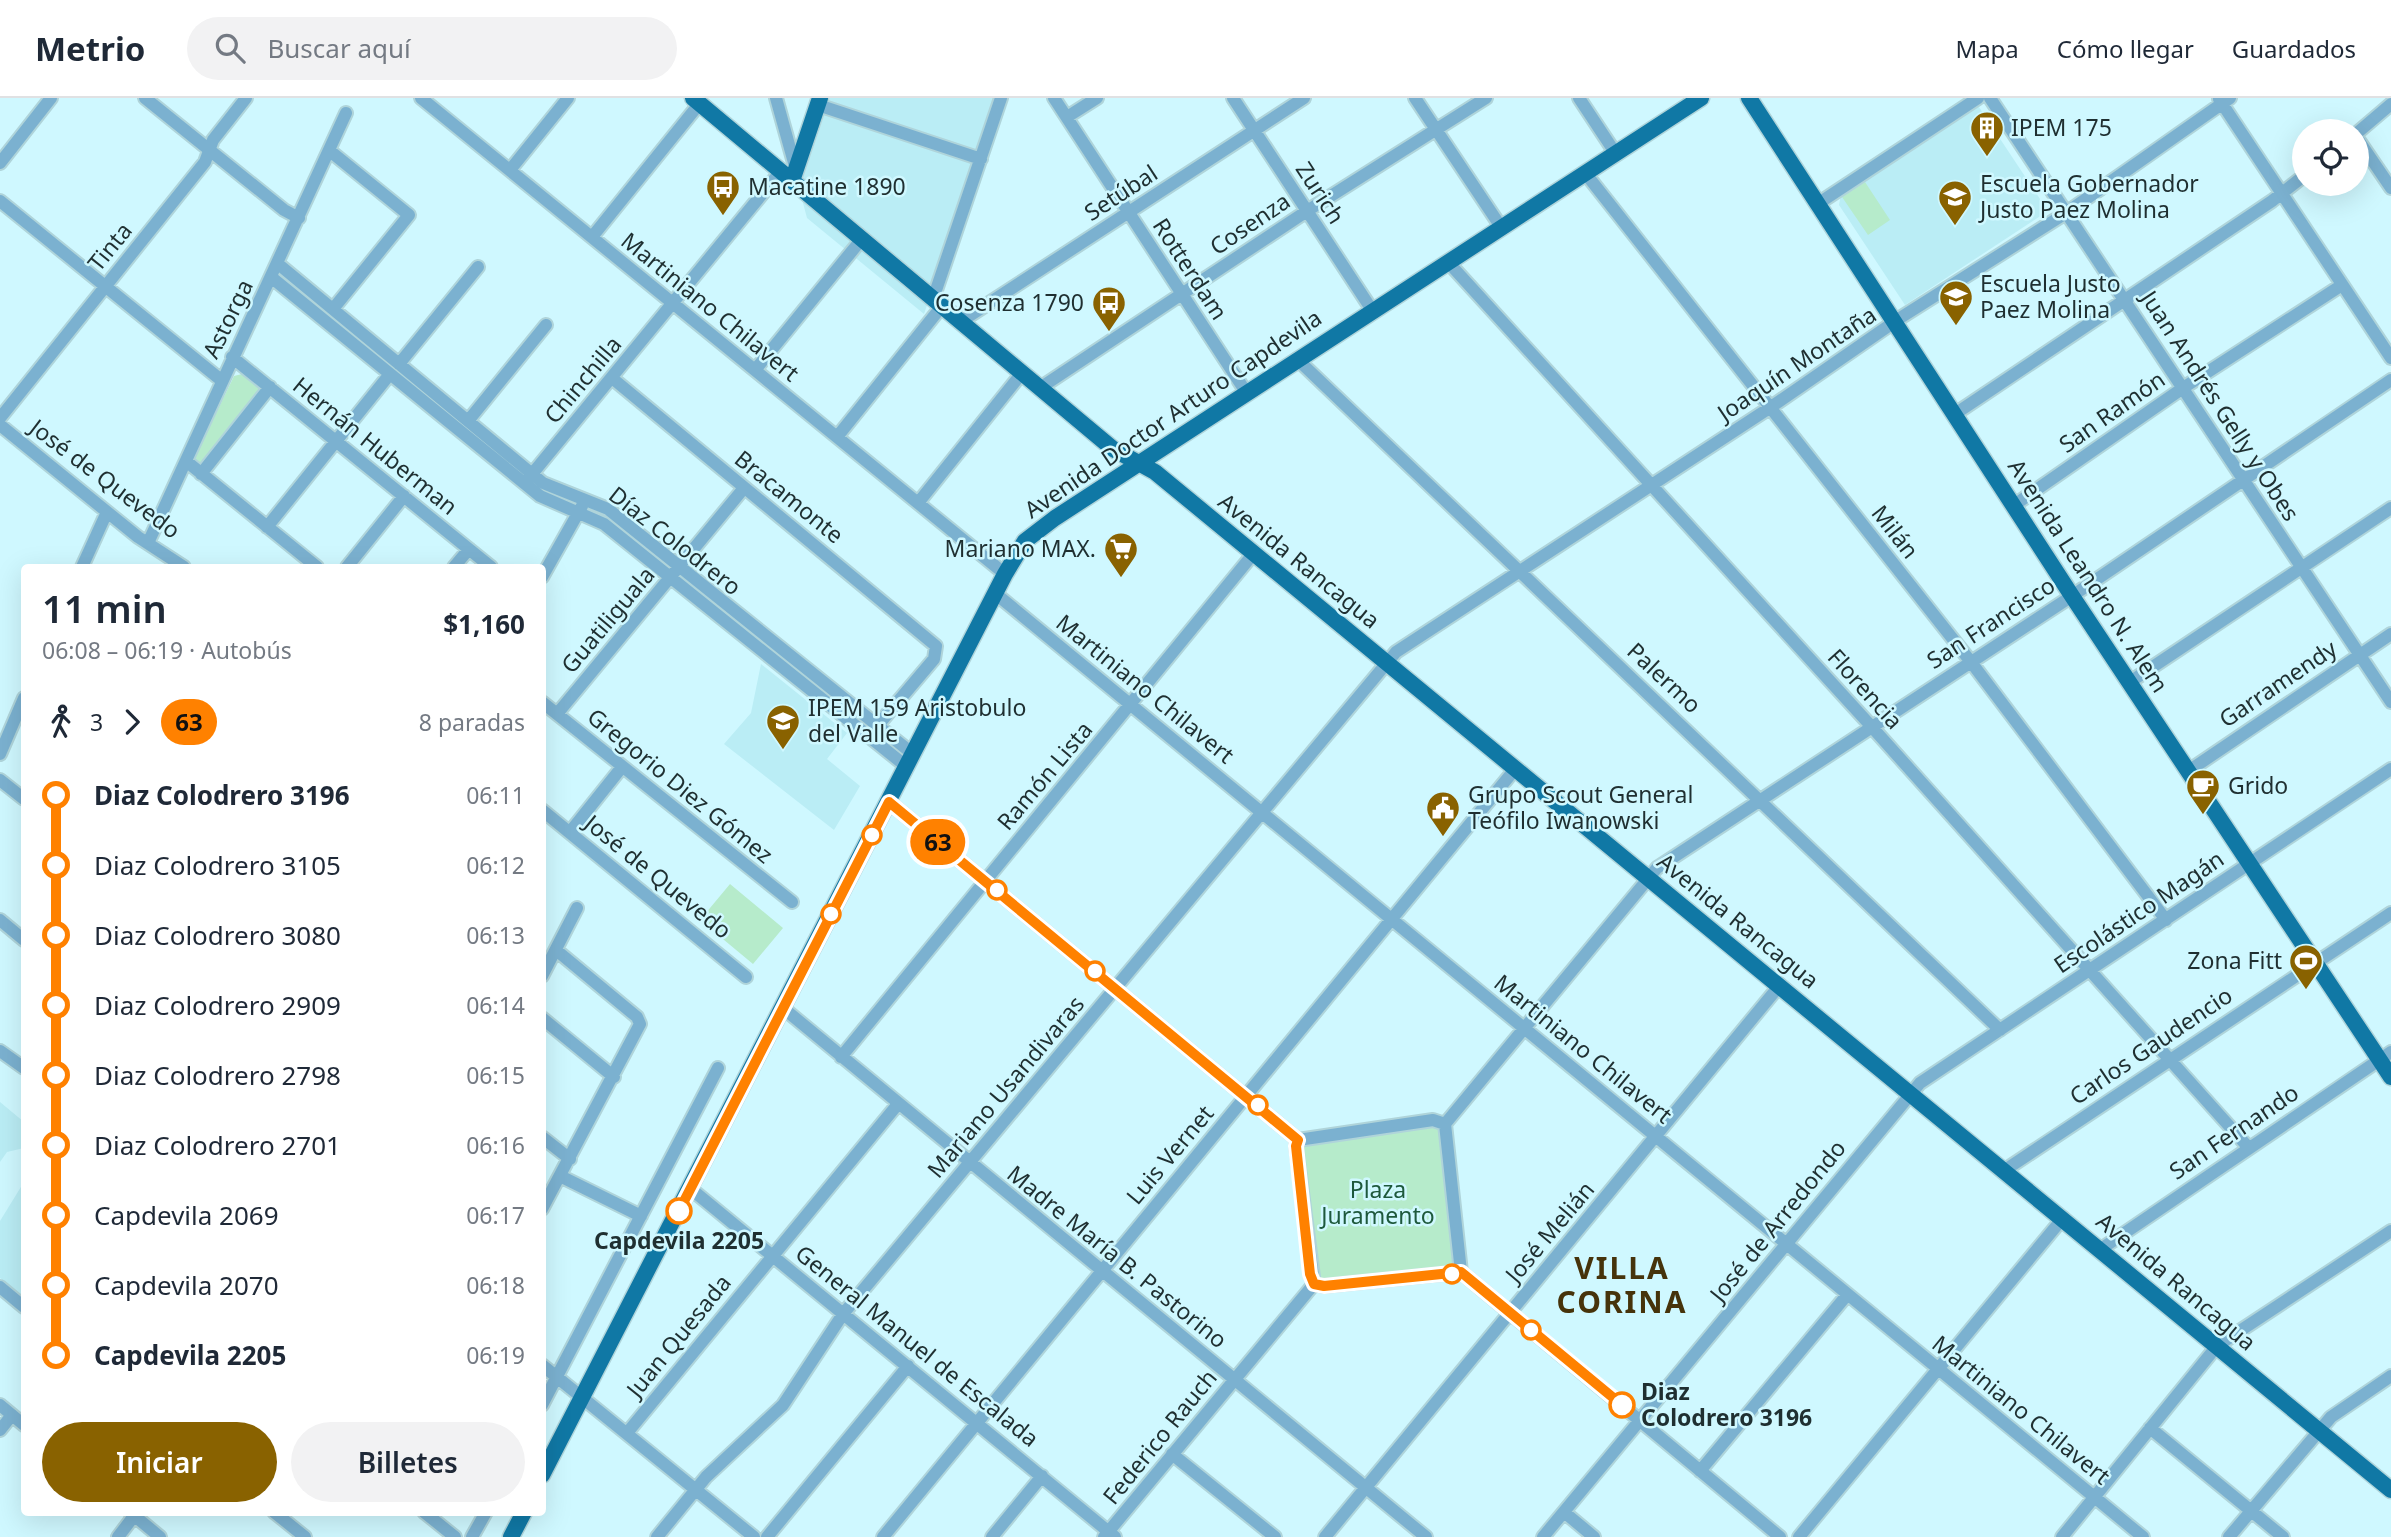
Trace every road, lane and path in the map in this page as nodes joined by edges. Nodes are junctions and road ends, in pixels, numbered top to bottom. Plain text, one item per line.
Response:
1 (51, 98) edge
2 (145, 98) edge
3 (246, 98) edge
4 (568, 98) edge
5 (776, 98) edge
6 (1001, 98) edge
7 (1054, 98) edge
8 (1097, 98) edge
9 (1233, 98) edge
10 (1304, 98) edge
11 (1415, 98) edge
12 (1486, 98) edge
13 (1579, 98) edge
14 (1702, 98) edge
15 (1749, 98) edge
16 (1978, 98) edge
17 (1990, 98) edge
18 (429, 100) edge
19 (2224, 100) edge
20 (696, 101) edge
21 (819, 101) edge
22 (2391, 104) edge
23 (346, 113) dead end
24 (1067, 117) junction
25 (2369, 123) edge
26 (1436, 129) junction
27 (1255, 131) junction
28 (210, 150) junction
29 (330, 151) junction
30 (1616, 154) junction
31 (2369, 156) edge
32 (981, 159) junction
33 (0, 163) edge
34 (510, 170) junction
35 (789, 174) junction
36 (1586, 174) junction
37 (2292, 186) edge
38 (2391, 188) edge
39 (2282, 194) junction
40 (0, 201) edge
41 (1819, 203) junction
42 (1307, 211) junction
43 (1128, 213) junction
44 (2066, 213) junction
45 (299, 218) junction
46 (1502, 227) junction
47 (592, 237) junction
48 (861, 240) junction
49 (1448, 262) junction
50 (277, 263) junction
51 (478, 267) dead end
52 (271, 277) junction
53 (2342, 285) junction
54 (105, 287) junction
55 (1182, 296) junction
56 (2125, 301) junction
57 (937, 302) junction
58 (673, 303) junction
59 (332, 309) junction
60 (1372, 310) junction
61 (961, 322) junction
62 (1896, 322) junction
63 (546, 325) dead end
64 (232, 357) junction
65 (2391, 358) edge
66 (1297, 359) junction
67 (394, 369) junction
68 (755, 370) junction
69 (1022, 373) junction
70 (612, 378) junction
71 (221, 380) junction
72 (2391, 380) edge
73 (270, 387) junction
74 (1040, 388) junction
75 (2183, 388) junction
76 (1246, 392) junction
77 (1771, 408) junction
78 (1955, 414) junction
79 (0, 418) edge
80 (468, 421) junction
81 (0, 425) edge
82 (837, 437) junction
83 (336, 442) junction
84 (186, 461) junction
85 (1139, 461) junction
86 (201, 474) junction
87 (529, 478) junction
88 (2242, 478) junction
89 (1651, 485) junction
90 (744, 488) junction
91 (404, 496) junction
92 (585, 500) junction
93 (918, 503) junction
94 (2013, 506) junction
95 (2391, 508) edge
96 (107, 512) junction
97 (578, 512) junction
98 (267, 527) junction
99 (148, 543) junction
100 (469, 549) junction
101 (1254, 554) junction
102 (83, 564) edge
103 (180, 564) edge
104 (313, 564) edge
105 (348, 564) edge
106 (456, 564) edge
107 (487, 564) edge
108 (2301, 568) junction
109 (1519, 570) junction
110 (546, 571) edge
111 (674, 573) junction
112 (1005, 574) junction
113 (996, 594) junction
114 (2072, 596) junction
115 (2391, 634) edge
116 (2360, 654) junction
117 (1386, 662) junction
118 (1971, 663) junction
119 (2130, 681) junction
120 (2391, 702) edge
121 (1132, 704) junction
122 (546, 705) edge
123 (21, 710) edge
124 (557, 714) junction
125 (1871, 726) junction
126 (873, 731) junction
127 (0, 754) edge
128 (910, 760) junction
129 (622, 767) junction
130 (1516, 768) junction
131 (2391, 769) edge
132 (2190, 770) junction
133 (0, 780) edge
134 (21, 797) edge
135 (1762, 799) junction
136 (889, 802) junction
137 (1262, 812) junction
138 (546, 813) edge
139 (570, 832) junction
140 (2250, 863) junction
141 (1648, 876) junction
142 (985, 880) junction
143 (792, 902) dead end
144 (577, 908) dead end
145 (2391, 913) edge
146 (1393, 919) junction
147 (0, 920) edge
148 (2166, 920) junction
149 (21, 938) edge
150 (556, 950) junction
151 (2315, 962) junction
152 (546, 969) edge
153 (2089, 971) junction
154 (746, 977) dead end
155 (1780, 985) junction
156 (1116, 989) junction
157 (783, 1008) junction
158 (546, 1021) edge
159 (1526, 1029) junction
160 (2000, 1030) junction
161 (0, 1051) edge
162 (2385, 1056) edge
163 (841, 1057) junction
164 (2168, 1060) junction
165 (21, 1066) edge
166 (718, 1069) dead end
167 (614, 1077) junction
168 (2391, 1077) edge
169 (1911, 1093) junction
170 (1247, 1096) junction
171 (898, 1104) junction
172 (1445, 1124) junction
173 (1657, 1136) junction
174 (546, 1140) edge
175 (1298, 1140) junction
176 (2248, 1147) junction
177 (570, 1159) junction
178 (970, 1164) junction
179 (2004, 1170) junction
180 (560, 1176) junction
181 (691, 1189) junction
182 (546, 1202) edge
183 (641, 1216) junction
184 (2063, 1217) junction
185 (2391, 1231) edge
186 (1786, 1244) junction
187 (2101, 1249) junction
188 (773, 1256) junction
189 (1101, 1272) junction
190 (1461, 1272) junction
191 (1314, 1284) junction
192 (0, 1287) edge
193 (1847, 1295) junction
194 (21, 1304) edge
195 (1511, 1313) junction
196 (843, 1314) junction
197 (2217, 1346) junction
198 (908, 1366) junction
199 (546, 1368) edge
200 (1938, 1369) junction
201 (2391, 1376) edge
202 (557, 1377) junction
203 (1234, 1380) junction
204 (583, 1397) junction
205 (546, 1398) edge
206 (0, 1405) edge
207 (12, 1415) junction
208 (1640, 1421) junction
209 (21, 1422) edge
210 (978, 1423) junction
211 (2150, 1428) junction
212 (0, 1430) edge
213 (2319, 1430) junction
214 (627, 1433) junction
215 (1172, 1454) junction
216 (546, 1467) edge
217 (1700, 1471) junction
218 (1042, 1476) junction
219 (1367, 1487) junction
220 (2391, 1489) edge
221 (695, 1490) junction
222 (2095, 1497) junction
223 (2251, 1511) junction
224 (1564, 1512) junction
225 (132, 1516) edge
226 (137, 1516) edge
227 (279, 1516) edge
228 (429, 1516) edge
229 (484, 1516) edge
230 (522, 1516) edge
231 (1110, 1535) edge
232 (118, 1537) edge
233 (160, 1537) edge
234 (304, 1537) edge
235 (455, 1537) edge
236 (472, 1537) edge
237 (511, 1537) edge
238 (657, 1537) edge
239 (754, 1537) edge
240 (767, 1537) edge
241 (883, 1537) edge
242 (992, 1537) edge
243 (1275, 1537) edge
244 (1325, 1537) edge
245 (1426, 1537) edge
246 (1543, 1537) edge
247 (1594, 1537) edge
248 (1780, 1537) edge
249 (1799, 1537) edge
250 (2062, 1537) edge
251 (2143, 1537) edge
252 (2229, 1537) edge
253 (2283, 1537) edge

1 - 33 street
2 - 28 street
3 - 28 street, Tinta
4 - 34 street
5 - 35 street
6 - 32 street
7 - 24 street, Rotterdam
8 - 24 street
9 - 27 street, Zurich
10 - 27 street, Setúbal
11 - 26 street
12 - 26 street, Cosenza
13 - 30 street
14 - 30 main road, Avenida Doctor Arturo Capdevila
15 - 41 main road, Avenida Leandro N. Alem
16 - 41 street
17 - 44 street, Juan Andrés Gelly y Obes
18 - 34 street, Martiniano Chilavert
19 - 39 street
19 - 44 street, Joaquín Montaña
20 - 35 main road, Avenida Rancagua
20 - 47 street
21 - 32 street
21 - 35 main road
22 - 25 street
23 - 29 street, Astorga
24 - 43 street, Rotterdam
26 - 42 street, Cosenza
26 - 46 street
27 - 42 street, Zurich
27 - 43 street, Setúbal
28 - 45 street
28 - 54 street, Tinta
29 - 45 street, Astorga
29 - 59 street
30 - 36 main road, Avenida Doctor Arturo Capdevila
31 - 38 street
32 - 57 street
34 - 47 street, Martiniano Chilavert
35 - 48 main road, Avenida Rancagua
35 - 58 street, Chinchilla
36 - 46 main road, Avenida Doctor Arturo Capdevila
36 - 77 street, Milán
37 - 39 street
39 - 53 street
39 - 56 street
40 - 54 street
41 - 62 main road, Avenida Leandro N. Alem
42 - 55 street, Cosenza
42 - 60 street, Zurich
43 - 55 street, Rotterdam
43 - 61 street, Setúbal
44 - 56 street, Juan Andrés Gelly y Obes
44 - 62 street, Joaquín Montaña
45 - 50 street, Astorga
46 - 49 main road, Avenida Doctor Arturo Capdevila
47 - 58 street, Martiniano Chilavert
48 - 57 main road, Avenida Rancagua
48 - 68 street
49 - 60 main road, Avenida Doctor Arturo Capdevila
49 - 89 street, Florencia
50 - 52 street, Astorga
50 - 59 street, Díaz Colodrero
51 - 67 street
52 - 64 street, Astorga
52 - 67 street, Díaz Colodrero
53 - 65 street
53 - 75 street, San Ramón
54 - 71 street
54 - 79 street, Tinta
55 - 74 street, Cosenza
55 - 76 street, Rotterdam
56 - 75 street, Juan Andrés Gelly y Obes
56 - 78 street
57 - 61 main road, Avenida Rancagua
57 - 82 street
58 - 68 street, Martiniano Chilavert
58 - 70 street, Chinchilla
59 - 67 street, Díaz Colodrero
60 - 66 main road, Avenida Doctor Arturo Capdevila
61 - 69 main road, Avenida Rancagua
62 - 77 street, Joaquín Montaña
62 - 78 main road, Avenida Leandro N. Alem
63 - 80 street
64 - 71 street, Astorga
64 - 73 street, Hernán Huberman
66 - 76 main road, Avenida Doctor Arturo Capdevila
66 - 109 street, Palermo
67 - 80 street, Díaz Colodrero
67 - 83 street
67 - 87 street, Díaz Colodrero
68 - 82 street, Martiniano Chilavert
69 - 74 main road, Avenida Rancagua
69 - 93 street
70 - 87 street, Chinchilla
70 - 90 street, Bracamonte
71 - 84 street, Astorga
72 - 88 street, San Francisco
73 - 83 street, Hernán Huberman
73 - 86 street
74 - 85 main road, Avenida Rancagua
75 - 88 street, Juan Andrés Gelly y Obes
75 - 94 street, San Ramón
76 - 85 main road, Avenida Doctor Arturo Capdevila
77 - 89 street, Joaquín Montaña
77 - 118 street, Milán
78 - 94 main road, Avenida Leandro N. Alem
80 - 87 street, Díaz Colodrero
81 - 96 street, José de Quevedo
82 - 93 street, Martiniano Chilavert
83 - 91 street, Hernán Huberman
83 - 98 street
84 - 86 street
84 - 99 street, Astorga
85 - 101 main road, Avenida Rancagua
85 - 112 main road, Avenida Doctor Arturo Capdevila
86 - 98 street
87 - 92 street, Díaz Colodrero
87 - 97 street, Díaz Colodrero
88 - 108 street, Juan Andrés Gelly y Obes
88 - 114 street, San Francisco
89 - 109 street, Joaquín Montaña
89 - 125 street, Florencia
90 - 111 street, Guatiliguala
90 - 126 street, Bracamonte
91 - 100 street, Hernán Huberman
91 - 105 street
92 - 97 street
92 - 111 street, Díaz Colodrero
93 - 112 street, Martiniano Chilavert
94 - 114 main road, Avenida Leandro N. Alem
95 - 108 street
96 - 99 street, José de Quevedo
96 - 102 street
97 - 110 street
97 - 111 street, Díaz Colodrero
98 - 104 street
99 - 103 street, José de Quevedo
100 - 106 street
100 - 107 street, Hernán Huberman
101 - 117 main road, Avenida Rancagua
101 - 121 street, Ramón Lista
108 - 116 street, Juan Andrés Gelly y Obes
108 - 119 street
109 - 117 street, Joaquín Montaña
109 - 135 street, Palermo
111 - 124 street, Guatiliguala
111 - 126 street, Díaz Colodrero
112 - 113 main road, Avenida Doctor Arturo Capdevila
113 - 121 street, Martiniano Chilavert
113 - 128 main road, Avenida Doctor Arturo Capdevila
114 - 118 street, San Francisco
114 - 119 main road, Avenida Leandro N. Alem
115 - 116 street, Garramendy
116 - 120 street, Juan Andrés Gelly y Obes
116 - 132 street, Garramendy
117 - 130 main road, Avenida Rancagua
117 - 137 street, Mariano Usandivaras
118 - 125 street, San Francisco
118 - 148 street, Milán
119 - 132 main road, Avenida Leandro N. Alem
121 - 137 street, Martiniano Chilavert
121 - 142 street, Ramón Lista
122 - 124 street, Gregorio Diez Gómez
123 - 127 street
124 - 129 street, Gregorio Diez Gómez
125 - 135 street, San Francisco
125 - 153 street, Florencia
126 - 128 street, Díaz Colodrero
128 - 136 main road, Avenida Doctor Arturo Capdevila
129 - 139 street
129 - 143 street, Gregorio Diez Gómez
130 - 141 main road, Avenida Rancagua
130 - 146 street, Luis Vernet
131 - 140 street, Escolástico Magán
132 - 140 main road, Avenida Leandro N. Alem
133 - 134 street
135 - 141 street, San Francisco
135 - 160 street, Palermo
136 - 142 street
136 - 157 main road, Avenida Doctor Arturo Capdevila
137 - 146 street, Martiniano Chilavert
137 - 156 street, Mariano Usandivaras
138 - 139 street, José de Quevedo
139 - 154 street, José de Quevedo
140 - 148 street, Escolástico Magán
140 - 151 main road, Avenida Leandro N. Alem
141 - 155 main road, Avenida Rancagua
141 - 159 street
142 - 156 street
142 - 163 street, Ramón Lista
144 - 150 street
145 - 151 street, Carlos Gaudencio
146 - 159 street, Martiniano Chilavert
146 - 170 street, Luis Vernet
147 - 149 street
148 - 153 street, Escolástico Magán
150 - 152 street
150 - 167 street
151 - 162 main road, Avenida Leandro N. Alem
151 - 164 street, Carlos Gaudencio
153 - 160 street, Escolástico Magán
153 - 164 street, Florencia
155 - 169 main road, Avenida Rancagua
155 - 173 street, José Melián
156 - 170 street
156 - 178 street, Mariano Usandivaras
157 - 163 street, Madre María B. Pastorino
157 - 181 main road, Avenida Doctor Arturo Capdevila
158 - 167 street
159 - 172 street
159 - 173 street, Martiniano Chilavert
160 - 169 street, Escolástico Magán
161 - 165 street
162 - 168 main road, Avenida Leandro N. Alem
162 - 176 street, San Fernando
163 - 171 street, Madre María B. Pastorino
164 - 176 street, Florencia
164 - 179 street, Carlos Gaudencio
166 - 183 street
167 - 177 street
169 - 179 main road, Avenida Rancagua
169 - 186 street, José de Arredondo
170 - 175 street
170 - 189 street, Luis Vernet
171 - 178 street, Madre María B. Pastorino
171 - 188 street, Juan Quesada
172 - 175 street
172 - 190 street
173 - 186 street, Martiniano Chilavert
173 - 195 street, José Melián
174 - 177 street
175 - 191 street
176 - 187 street, San Fernando
177 - 180 street
178 - 189 street, Madre María B. Pastorino
178 - 196 street, Mariano Usandivaras
179 - 184 main road, Avenida Rancagua
180 - 182 street
180 - 183 street
181 - 188 street, General Manuel de Escalada
181 - 204 main road, Avenida Doctor Arturo Capdevila
183 - 202 street
184 - 187 main road, Avenida Rancagua
184 - 200 street
185 - 197 street
186 - 193 street, Martiniano Chilavert
186 - 208 street, José de Arredondo
187 - 197 main road, Avenida Rancagua
188 - 196 street, General Manuel de Escalada
188 - 214 street, Juan Quesada
189 - 203 street, Madre María B. Pastorino
189 - 210 street, Luis Vernet
190 - 191 street
190 - 195 street
191 - 203 street, Federico Rauch
192 - 194 street
193 - 200 street, Martiniano Chilavert
193 - 217 street
195 - 208 street
195 - 219 street, José Melián
196 - 198 street, General Manuel de Escalada
196 - 221 street, Mariano Usandivaras
197 - 211 street
197 - 213 main road, Avenida Rancagua
198 - 210 street, General Manuel de Escalada
198 - 240 street
199 - 202 street
200 - 222 street, Martiniano Chilavert
200 - 249 street
201 - 213 street
202 - 204 street
202 - 205 street
203 - 215 street, Federico Rauch
203 - 219 street, Madre María B. Pastorino
204 - 214 street
204 - 216 main road, Avenida Doctor Arturo Capdevila
206 - 207 street
207 - 209 street
207 - 212 street
208 - 217 street
208 - 224 street, José de Arredondo
210 - 218 street, General Manuel de Escalada
210 - 241 street, Luis Vernet
211 - 222 street
211 - 223 street
213 - 220 main road, Avenida Rancagua
213 - 223 street
214 - 221 street
215 - 231 street, Federico Rauch
215 - 243 street
217 - 248 street
218 - 231 street, General Manuel de Escalada
218 - 242 street
219 - 244 street, José Melián
219 - 245 street, Madre María B. Pastorino
221 - 238 street, Mariano Usandivaras
221 - 239 street
222 - 250 street
222 - 251 street, Martiniano Chilavert
223 - 252 street
223 - 253 street
224 - 246 street, José de Arredondo
224 - 247 street
225 - 232 street
226 - 233 street
227 - 234 street
228 - 235 street
229 - 236 street
230 - 237 main road

